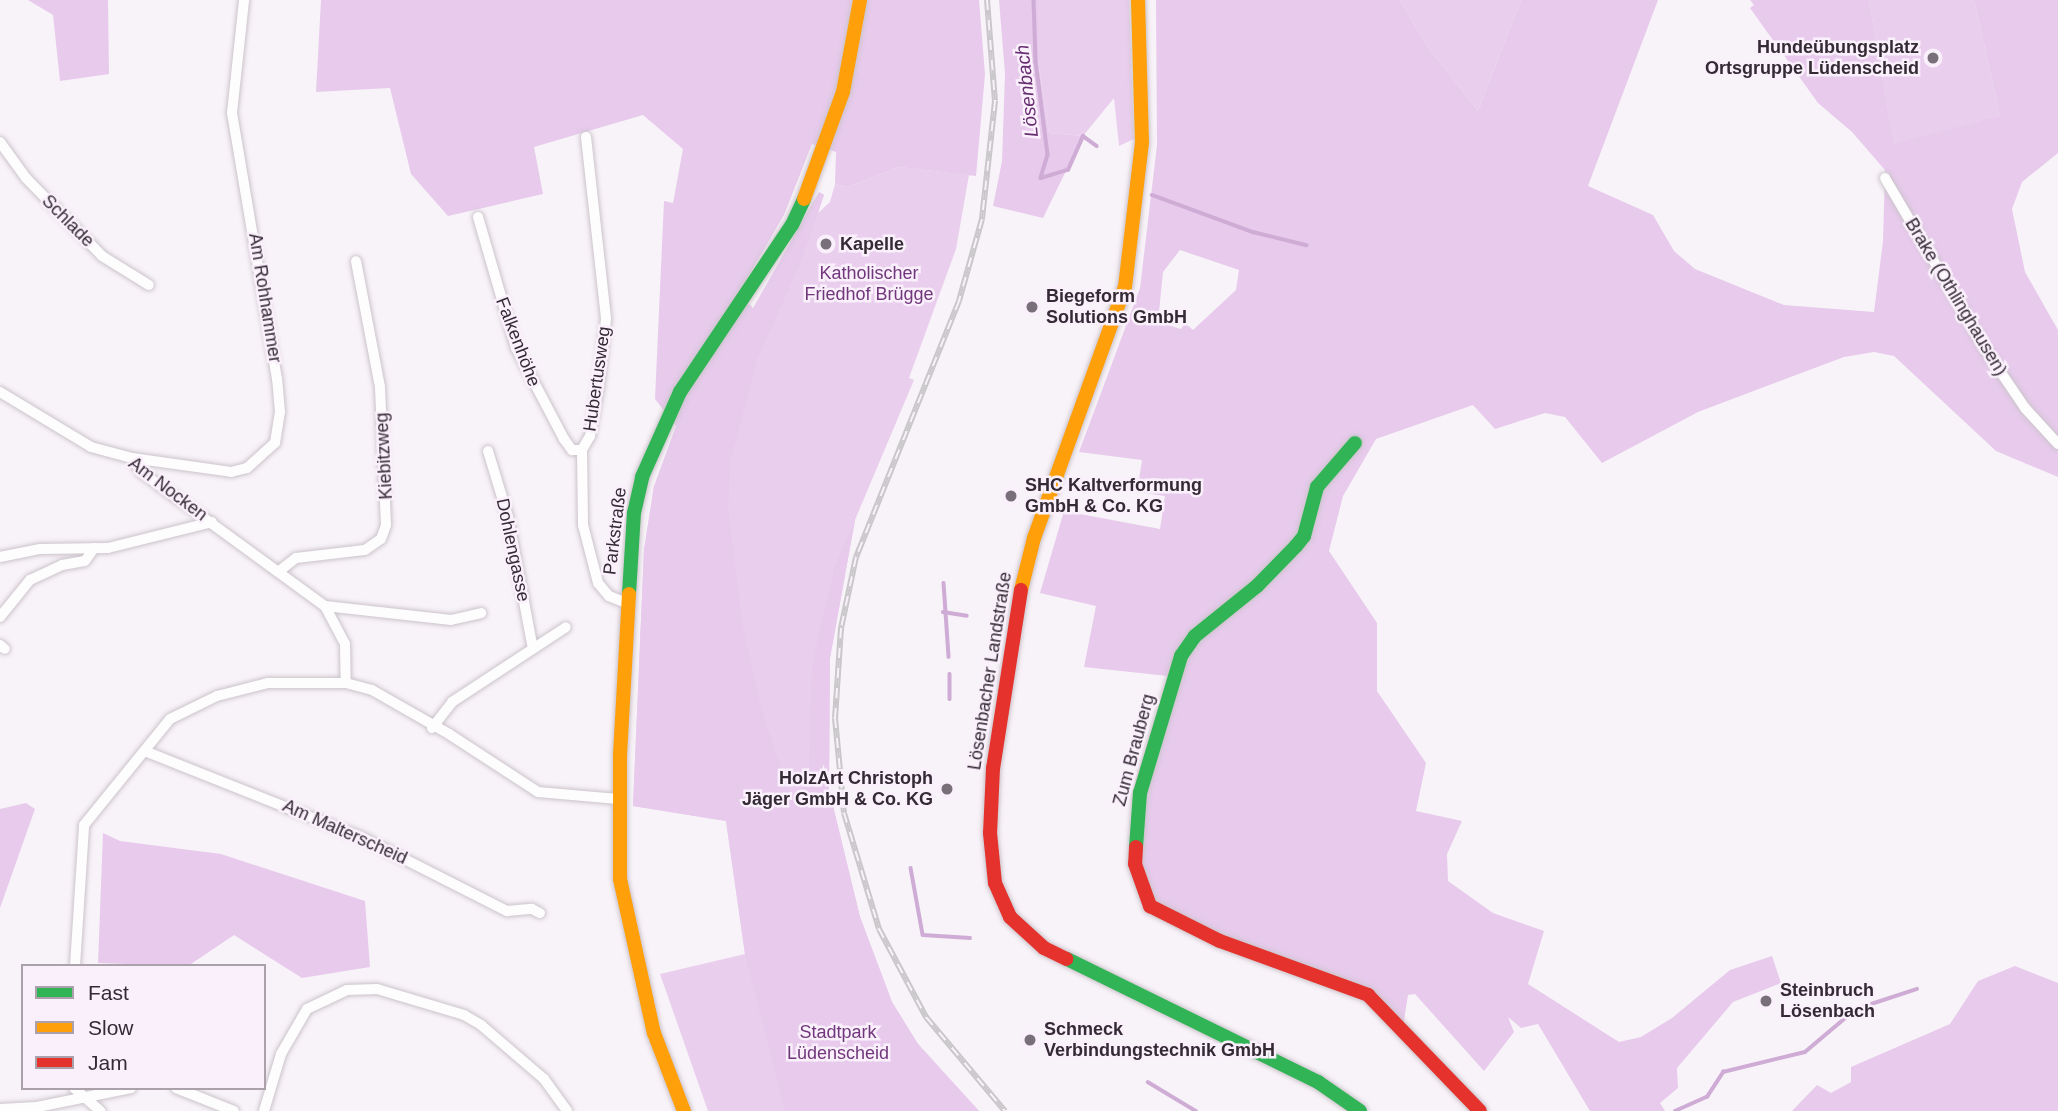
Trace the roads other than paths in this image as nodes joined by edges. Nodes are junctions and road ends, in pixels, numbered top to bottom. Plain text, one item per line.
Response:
1 (244, 0) edge
2 (860, 0) edge
3 (1138, 0) edge
4 (586, 137) dead end
5 (0, 142) edge
6 (1885, 178) dead end
7 (478, 217) dead end
8 (356, 261) dead end
9 (149, 285) dead end
10 (0, 392) edge
11 (1355, 443) dead end
12 (2058, 444) edge
13 (582, 450) junction
14 (488, 451) dead end
15 (132, 458) junction
16 (212, 522) junction
17 (94, 548) junction
18 (0, 557) edge
19 (278, 572) junction
20 (626, 603) junction
21 (325, 606) junction
22 (481, 613) dead end
23 (0, 617) edge
24 (566, 627) dead end
25 (534, 649) junction
26 (346, 683) junction
27 (432, 728) junction
28 (147, 752) junction
29 (618, 799) junction
30 (540, 913) dead end
31 (75, 964) edge
32 (76, 1090) edge
33 (121, 1090) edge
34 (181, 1090) edge
35 (84, 1097) junction
36 (0, 1109) edge
37 (37, 1109) edge
38 (100, 1111) edge
39 (234, 1111) edge
40 (264, 1111) edge
41 (567, 1111) edge
42 (684, 1111) edge
43 (1360, 1111) edge
44 (1480, 1111) edge

1 - 15 street, Am Rohhammer
2 - 20 street, Parkstraße
3 - 43 street, Lösenbacher Landstraße
4 - 13 street, Hubertusweg
5 - 9 street, Schlade
6 - 12 street, Brake (Othlinghausen)
7 - 13 street, Falkenhöhe
8 - 19 street, Kiebitzweg
10 - 15 street, Am Nocken
11 - 44 street, Zum Brauberg
13 - 20 street, Hubertusweg
14 - 25 street, Dohlengasse
15 - 16 street, Am Nocken
16 - 17 street
16 - 19 street, Am Nocken
17 - 18 street
17 - 23 street
19 - 21 street, Am Nocken
20 - 29 street, Parkstraße
21 - 22 street, Am Nocken
21 - 26 street, Am Nocken
24 - 25 street
25 - 27 street
26 - 27 street
26 - 28 street
27 - 29 street
28 - 30 street, Am Malterscheid
28 - 31 street
29 - 42 street, Parkstraße
32 - 35 street
33 - 35 street
34 - 39 street
35 - 37 street
35 - 38 street
36 - 37 street
40 - 41 street

